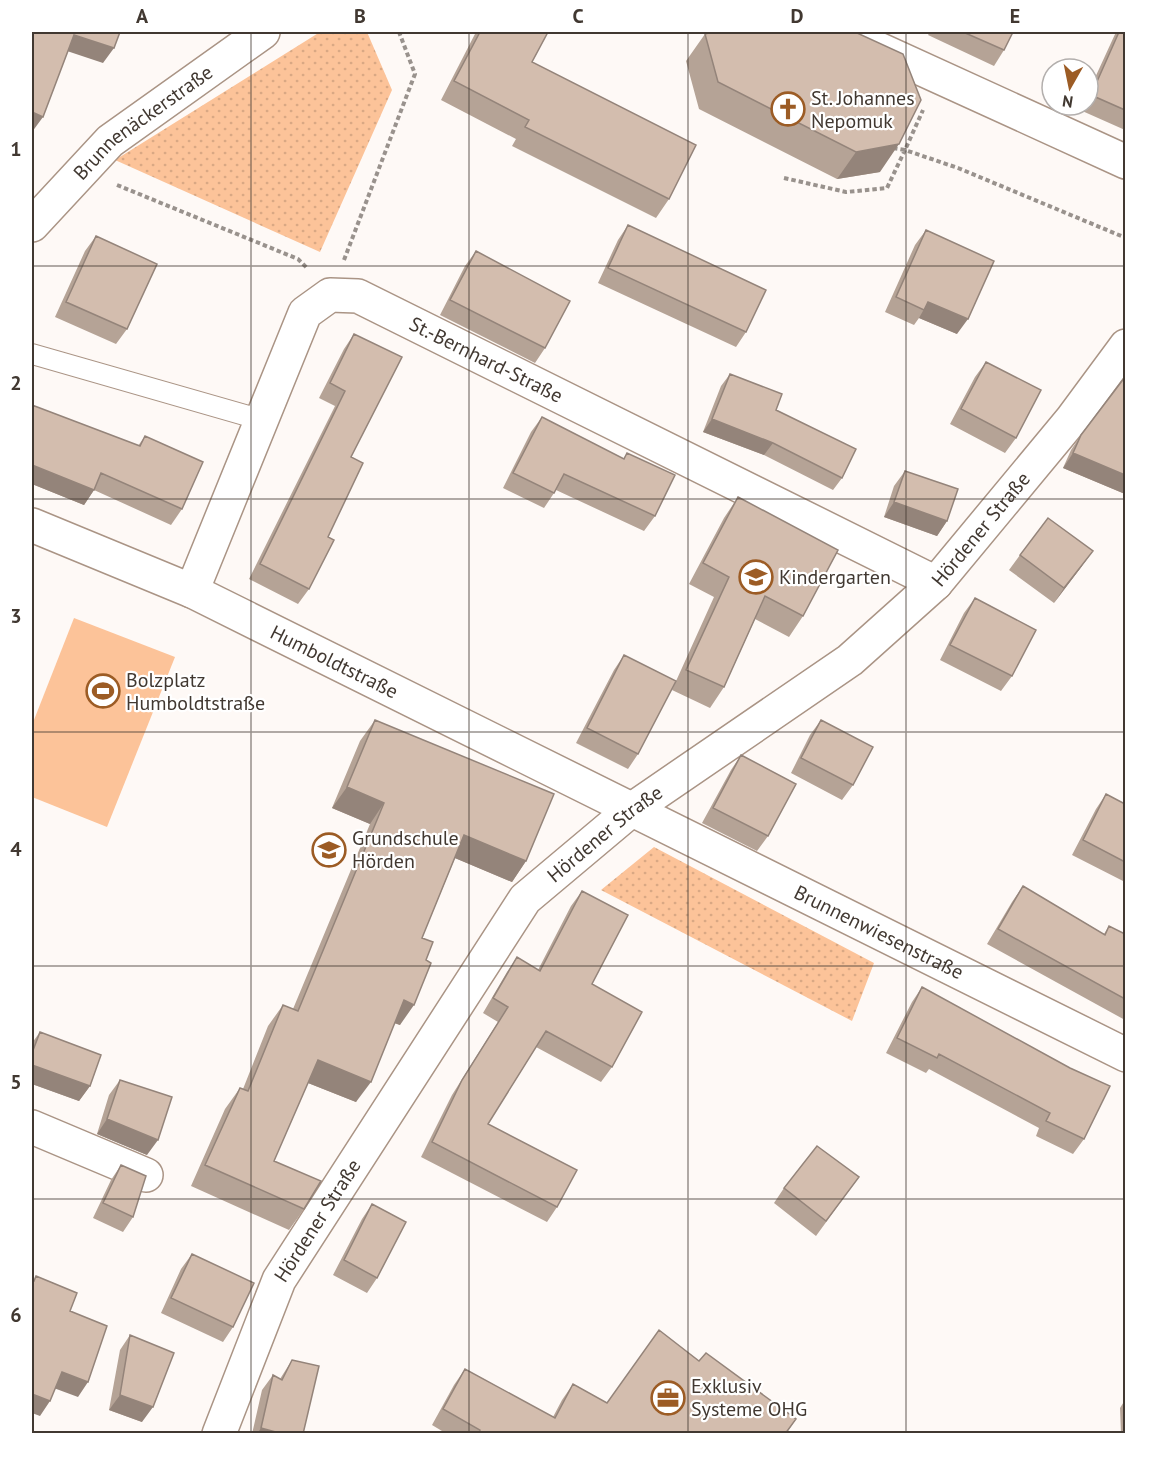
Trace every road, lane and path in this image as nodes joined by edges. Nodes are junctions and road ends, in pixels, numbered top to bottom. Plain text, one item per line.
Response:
1 (263, 32) edge
2 (399, 32) edge
3 (842, 32) edge
4 (927, 103) dead end
5 (891, 148) edge
6 (904, 150) junction
7 (1125, 162) edge
8 (80, 170) junction
9 (784, 178) dead end
10 (32, 225) edge
11 (1125, 238) edge
12 (330, 295) junction
13 (1125, 346) edge
14 (32, 354) edge
15 (262, 420) junction
16 (32, 525) edge
17 (936, 583) junction
18 (192, 591) junction
19 (631, 810) junction
20 (1125, 1055) edge
21 (32, 1127) edge
22 (146, 1175) edge
23 (219, 1434) edge

1 - 8 street, Brunnenäckerstraße
2 - 12 path
3 - 7 street
4 - 6 path
5 - 6 path
6 - 9 path
6 - 11 path
8 - 10 street, Brunnenäckerstraße
8 - 12 path
12 - 15 street
12 - 17 street, St.-Bernhard-Straße
13 - 17 street, Hördener Straße
14 - 15 lane
15 - 18 street
16 - 18 street, Humboldtstraße
17 - 19 street, Hördener Straße
18 - 19 street, Humboldtstraße
19 - 20 street, Brunnenwiesenstraße
19 - 23 street, Hördener Straße
21 - 22 street

